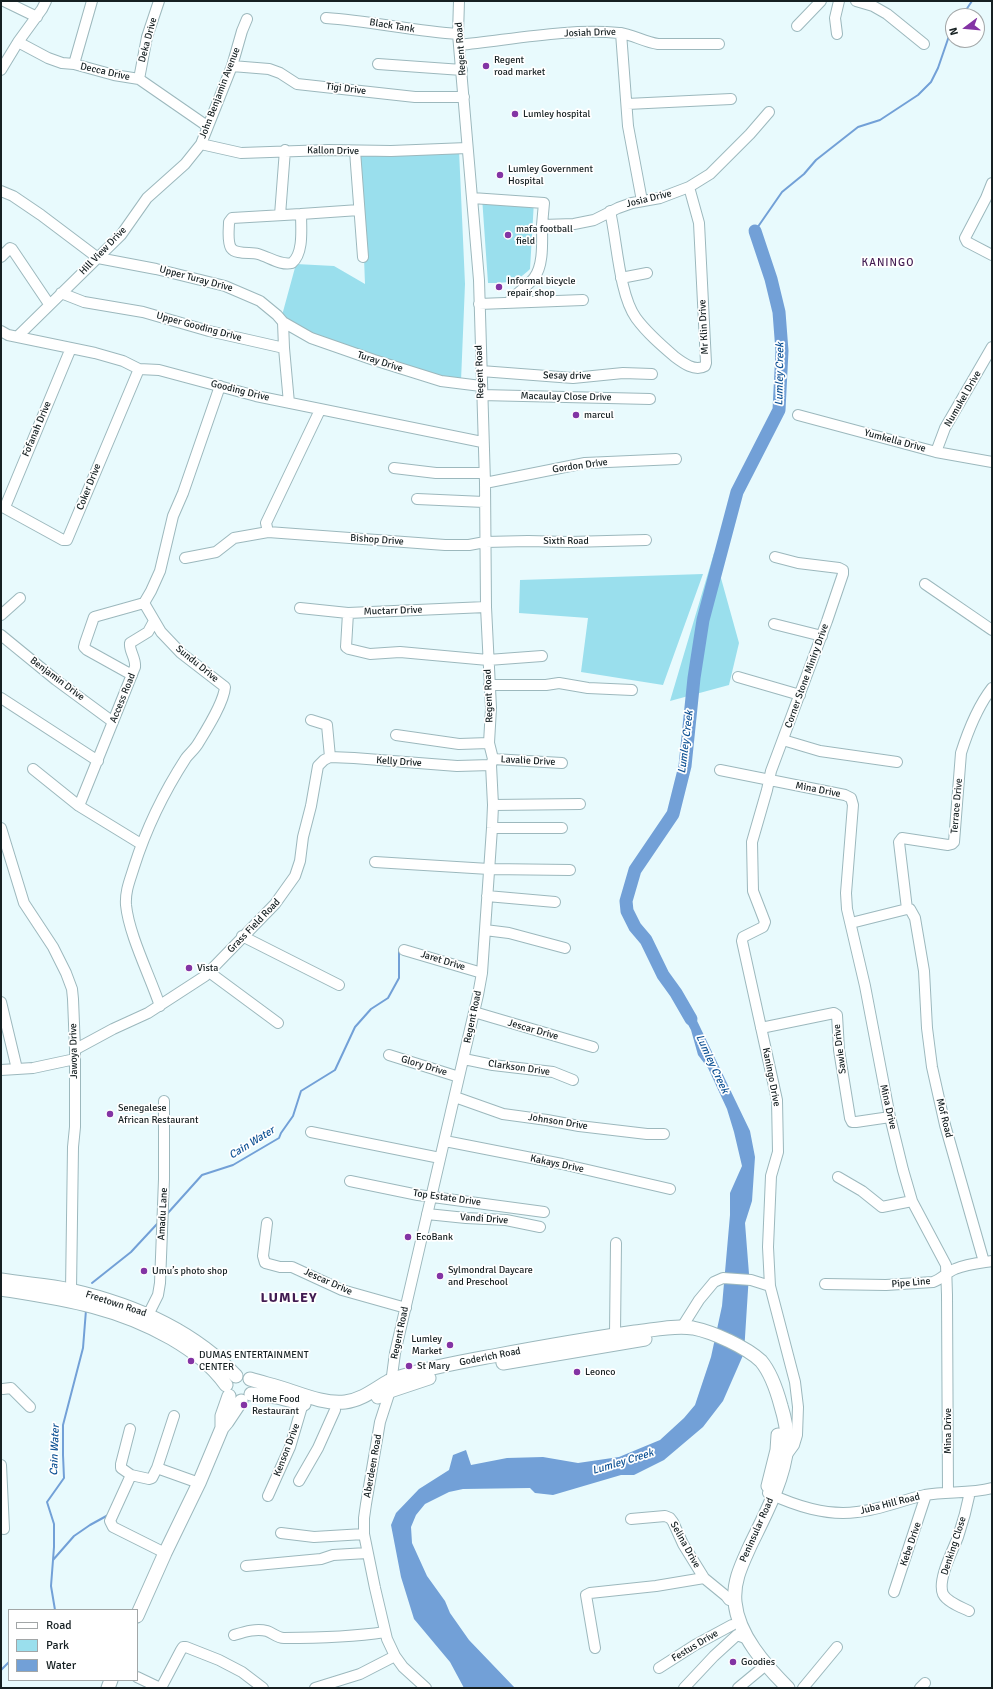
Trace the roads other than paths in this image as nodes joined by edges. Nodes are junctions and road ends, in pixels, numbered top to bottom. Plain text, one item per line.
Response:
1 (4, 1) edge
2 (46, 1) edge
3 (92, 1) edge
4 (159, 1) edge
5 (459, 1) edge
6 (821, 1) edge
7 (839, 1) edge
8 (856, 1) edge
9 (37, 17) junction
10 (326, 18) dead end
11 (247, 19) dead end
12 (797, 26) dead end
13 (621, 32) junction
14 (458, 34) junction
15 (836, 34) dead end
16 (18, 42) junction
17 (719, 44) dead end
18 (924, 44) dead end
19 (459, 45) junction
20 (74, 64) junction
21 (378, 64) dead end
22 (232, 66) junction
23 (1, 70) edge
24 (462, 70) junction
25 (139, 79) junction
26 (464, 97) junction
27 (731, 99) dead end
28 (627, 104) junction
29 (769, 112) dead end
30 (207, 126) junction
31 (201, 144) junction
32 (467, 148) junction
33 (285, 150) junction
34 (355, 151) junction
35 (992, 183) edge
36 (689, 187) junction
37 (1, 191) edge
38 (472, 198) junction
39 (642, 201) junction
40 (359, 210) junction
41 (610, 211) junction
42 (301, 214) junction
43 (280, 215) junction
44 (542, 225) junction
45 (992, 255) edge
46 (1, 257) edge
47 (363, 257) dead end
48 (98, 258) junction
49 (648, 273) dead end
50 (621, 278) junction
51 (61, 294) junction
52 (583, 300) dead end
53 (509, 302) junction
54 (49, 304) junction
55 (479, 304) junction
56 (283, 322) junction
57 (1, 331) edge
58 (17, 337) junction
59 (992, 347) edge
60 (71, 348) junction
61 (284, 348) junction
62 (139, 369) junction
63 (481, 371) junction
64 (652, 374) dead end
65 (220, 386) junction
66 (481, 391) junction
67 (650, 399) dead end
68 (289, 403) junction
69 (320, 410) junction
70 (798, 415) dead end
71 (482, 442) junction
72 (936, 452) junction
73 (676, 459) dead end
74 (992, 462) edge
75 (394, 468) dead end
76 (484, 478) junction
77 (417, 499) dead end
78 (484, 502) junction
79 (3, 506) edge
80 (268, 532) junction
81 (646, 540) dead end
82 (485, 542) junction
83 (775, 557) dead end
84 (185, 558) dead end
85 (925, 584) dead end
86 (20, 598) dead end
87 (144, 603) junction
88 (486, 607) junction
89 (300, 608) dead end
90 (348, 613) junction
91 (1, 615) edge
92 (154, 621) junction
93 (774, 624) dead end
94 (992, 630) edge
95 (1, 635) edge
96 (822, 636) junction
97 (542, 656) dead end
98 (488, 660) junction
99 (132, 675) junction
100 (738, 678) dead end
101 (489, 685) junction
102 (992, 688) edge
103 (632, 690) dead end
104 (800, 695) junction
105 (1, 698) edge
106 (311, 720) dead end
107 (113, 722) junction
108 (396, 735) dead end
109 (783, 740) junction
110 (490, 743) junction
111 (330, 757) junction
112 (98, 761) junction
113 (492, 762) junction
114 (897, 762) dead end
115 (562, 763) dead end
116 (33, 769) dead end
117 (720, 770) dead end
118 (769, 781) junction
119 (580, 804) dead end
120 (493, 805) junction
121 (79, 806) junction
122 (1, 828) edge
123 (492, 828) junction
124 (562, 828) dead end
125 (141, 844) junction
126 (375, 862) dead end
127 (489, 869) junction
128 (570, 870) dead end
129 (487, 896) junction
130 (556, 902) dead end
131 (907, 909) junction
132 (851, 923) junction
133 (486, 930) junction
134 (242, 936) junction
135 (565, 948) dead end
136 (404, 950) dead end
137 (209, 972) junction
138 (482, 973) junction
139 (339, 985) dead end
140 (1, 1002) edge
141 (160, 1006) junction
142 (474, 1012) junction
143 (278, 1023) dead end
144 (761, 1028) junction
145 (593, 1047) dead end
146 (75, 1054) junction
147 (389, 1055) dead end
148 (464, 1059) junction
149 (17, 1069) junction
150 (1, 1070) edge
151 (459, 1077) junction
152 (573, 1080) dead end
153 (455, 1097) junction
154 (164, 1101) dead end
155 (890, 1117) junction
156 (311, 1132) dead end
157 (664, 1134) dead end
158 (444, 1141) junction
159 (440, 1158) junction
160 (838, 1177) dead end
161 (350, 1181) dead end
162 (670, 1189) dead end
163 (431, 1196) junction
164 (912, 1201) junction
165 (544, 1212) dead end
166 (427, 1214) junction
167 (267, 1223) dead end
168 (540, 1227) dead end
169 (616, 1243) dead end
170 (988, 1261) edge
171 (947, 1274) junction
172 (1, 1280) edge
173 (825, 1284) dead end
174 (770, 1286) junction
175 (1, 1289) edge
176 (71, 1290) junction
177 (406, 1308) junction
178 (146, 1319) junction
179 (687, 1330) junction
180 (615, 1334) junction
181 (236, 1376) junction
182 (250, 1379) junction
183 (390, 1385) junction
184 (2, 1388) edge
185 (228, 1390) junction
186 (246, 1398) junction
187 (303, 1403) junction
188 (30, 1407) dead end
189 (335, 1410) junction
190 (174, 1416) dead end
191 (222, 1428) junction
192 (130, 1429) dead end
193 (780, 1457) junction
194 (1, 1465) edge
195 (157, 1468) junction
196 (131, 1475) junction
197 (299, 1481) dead end
198 (199, 1483) junction
199 (992, 1488) edge
200 (970, 1492) junction
201 (948, 1493) junction
202 (769, 1494) junction
203 (926, 1495) junction
204 (268, 1496) dead end
205 (631, 1519) dead end
206 (4, 1529) dead end
207 (281, 1533) dead end
208 (364, 1534) junction
209 (165, 1553) junction
210 (367, 1553) junction
211 (246, 1566) dead end
212 (704, 1578) junction
213 (894, 1592) dead end
214 (728, 1600) junction
215 (969, 1610) dead end
216 (138, 1614) edge
217 (385, 1632) junction
218 (739, 1633) junction
219 (234, 1635) dead end
220 (837, 1647) dead end
221 (595, 1648) dead end
222 (396, 1656) junction
223 (659, 1668) dead end
224 (761, 1669) junction
225 (138, 1677) edge
226 (263, 1688) edge
227 (315, 1688) edge
228 (426, 1688) edge
229 (684, 1688) edge
230 (738, 1688) edge
231 (777, 1688) edge
232 (788, 1688) edge
233 (803, 1688) edge

1 - 9 street
2 - 9 street
3 - 20 street
4 - 25 street, Deka Drive
5 - 14 street, Regent Road
6 - 12 street
7 - 15 street
8 - 18 street
9 - 16 street
10 - 14 street, Black Tank
11 - 22 street, John Benjamin Avenue
13 - 17 street, Josiah Drive
13 - 19 street, Josiah Drive
13 - 28 street
14 - 19 street, Regent Road
16 - 20 street, Decca Drive
16 - 23 street
19 - 24 street, Regent Road
20 - 25 street, Decca Drive
21 - 24 street
22 - 26 street, Tigi Drive
22 - 30 street, John Benjamin Avenue
24 - 26 street, Regent Road
25 - 30 street, Decca Drive
26 - 32 street, Regent Road
27 - 28 street
28 - 39 street
29 - 36 street, Josia Drive
30 - 31 street, John Benjamin Avenue
31 - 33 street, Kallon Drive
31 - 48 street, Hill View Drive
32 - 34 street, Kallon Drive
32 - 38 street, Regent Road
33 - 34 street, Kallon Drive
33 - 43 street
34 - 40 street
35 - 45 street
36 - 39 street, Josia Drive
36 - 50 street, Mr Klin Drive
37 - 48 street
38 - 44 street
38 - 55 street, Regent Road
39 - 41 street, Josia Drive
40 - 42 street
40 - 47 street
41 - 44 street, Josia Drive
41 - 50 street, Mr Klin Drive
42 - 43 street
42 - 43 street
44 - 53 street
46 - 54 street
48 - 51 street, Hill View Drive
48 - 56 street, Upper Turay Drive
49 - 50 street
51 - 54 street, Hill View Drive
51 - 61 street, Upper Gooding Drive
52 - 53 street
53 - 55 street
54 - 58 street, Hill View Drive
55 - 63 street, Regent Road
56 - 61 street
56 - 66 street, Turay Drive
57 - 58 street, Gooding Drive
58 - 60 street, Gooding Drive
59 - 72 street, Numukel Drive
60 - 62 street, Gooding Drive
60 - 79 street, Fofanah Drive
61 - 68 street
62 - 65 street, Gooding Drive
62 - 79 street, Coker Drive
63 - 64 street, Sesay drive
63 - 66 street, Regent Road
65 - 68 street, Gooding Drive
65 - 87 street
66 - 67 street, Macaulay Close Drive
66 - 71 street, Regent Road
68 - 69 street, Gooding Drive
69 - 71 street, Gooding Drive
69 - 80 street
70 - 72 street, Yumkella Drive
71 - 76 street, Regent Road
72 - 74 street, Yumkella Drive
73 - 76 street, Gordon Drive
75 - 76 street, Gordon Drive
76 - 78 street, Regent Road
77 - 78 street
78 - 82 street, Regent Road
80 - 82 street, Bishop Drive
80 - 84 street, Bishop Drive
81 - 82 street, Sixth Road
82 - 88 street, Regent Road
83 - 96 street, Corner Stone Miniry Drive
85 - 94 street
86 - 91 street
87 - 92 street, Sundu Drive
87 - 99 street
88 - 90 street, Muctarr Drive
88 - 98 street, Regent Road
89 - 90 street, Muctarr Drive
90 - 98 street
92 - 99 street, Access Road
92 - 125 street, Sundu Drive
93 - 96 street
95 - 107 street, Benjamin Drive
96 - 104 street, Corner Stone Miniry Drive
97 - 98 street
98 - 101 street, Regent Road
99 - 107 street, Access Road
100 - 104 street
101 - 103 street
101 - 110 street, Regent Road
102 - 131 street, Terrace Drive
104 - 109 street, Corner Stone Miniry Drive
105 - 112 street
106 - 111 street
107 - 112 street, Access Road
108 - 110 street
109 - 114 street
109 - 118 street, Corner Stone Miniry Drive
110 - 113 street, Regent Road
111 - 113 street, Kelly Drive
111 - 134 street, Grass Field Road
112 - 121 street, Access Road
113 - 115 street, Lavalie Drive
113 - 120 street, Regent Road
116 - 121 street
117 - 118 street
118 - 132 street, Mina Drive
118 - 144 street, Kaningo Drive
119 - 120 street
120 - 123 street, Regent Road
121 - 125 street
122 - 146 street, Jawoya Drive
123 - 124 street
123 - 127 street, Regent Road
125 - 141 street, Sundu Drive
126 - 127 street
127 - 128 street
127 - 129 street, Regent Road
129 - 130 street
129 - 133 street, Regent Road
131 - 132 street
131 - 170 street, Mof Road
132 - 155 street, Mina Drive
133 - 135 street
133 - 138 street, Regent Road
134 - 137 street, Grass Field Road
134 - 139 street
136 - 138 street, Jaret Drive
137 - 141 street, Grass Field Road
137 - 143 street
138 - 142 street, Regent Road
140 - 149 street
141 - 146 street, Grass Field Road
142 - 145 street, Jescar Drive
142 - 148 street, Regent Road
144 - 155 street, Sawie Drive
144 - 174 street, Kaningo Drive
146 - 149 street, Grass Field Road
146 - 176 street, Jawoya Drive
147 - 151 street, Glory Drive
148 - 151 street, Regent Road
148 - 152 street, Clarkson Drive
149 - 150 street, Grass Field Road
151 - 153 street, Regent Road
153 - 157 street, Johnson Drive
153 - 158 street, Regent Road
154 - 178 street, Amadu Lane
155 - 164 street, Mina Drive
156 - 159 street
158 - 159 street, Regent Road
158 - 162 street, Kakays Drive
159 - 163 street, Regent Road
160 - 164 street
161 - 163 street, Top Estate Drive
163 - 165 street, Top Estate Drive
163 - 166 street, Regent Road
164 - 171 street, Mina Drive
166 - 168 street, Vandi Drive
166 - 177 street, Regent Road
167 - 177 street, Jescar Drive
169 - 180 street
170 - 171 street, Pipe Line
171 - 173 street, Pipe Line
171 - 201 street, Mina Drive
172 - 176 main road, Freetown Road
174 - 179 street
174 - 193 street, Kaningo Drive
175 - 178 main road, Freetown Road
176 - 178 main road, Freetown Road
177 - 183 street, Regent Road
178 - 181 main road, Freetown Road
178 - 185 main road, Freetown Road
179 - 180 main road, Goderich Road
179 - 183 main road, Goderich Road
179 - 193 main road, Peninsular Road
180 - 183 main road, Goderich Road
181 - 182 main road
181 - 185 main road
182 - 183 main road, Goderich Road
182 - 186 main road
183 - 189 main road, Goderich Road
183 - 208 street, Aberdeen Road
184 - 188 street
185 - 186 main road
185 - 191 main road
186 - 187 main road, Goderich Road
186 - 191 main road
187 - 189 main road, Goderich Road
187 - 204 street, Kenson Drive
189 - 197 street
190 - 195 street
191 - 198 main road
192 - 196 street
193 - 202 main road, Peninsular Road
194 - 206 street
195 - 196 street
195 - 198 street
196 - 209 street
198 - 209 main road
199 - 200 street, Juba Hill Road
200 - 201 street, Juba Hill Road
200 - 215 street, Denking Close
201 - 203 street, Juba Hill Road
202 - 203 street, Juba Hill Road
202 - 214 main road, Peninsular Road
202 - 218 main road, Peninsular Road
203 - 213 street, Kebe Drive
205 - 212 street, Selina Drive
207 - 208 street
208 - 210 street, Aberdeen Road
209 - 216 main road
210 - 211 street
210 - 217 street, Aberdeen Road
212 - 214 street, Selina Drive
212 - 221 street
214 - 218 main road, Peninsular Road
217 - 219 street
217 - 222 street, Aberdeen Road
218 - 223 street, Festus Drive
218 - 224 main road, Peninsular Road
218 - 229 street
218 - 232 main road, Peninsular Road
220 - 233 street
222 - 227 street
222 - 228 street, Aberdeen Road
224 - 230 street
224 - 231 main road, Peninsular Road
225 - 226 street

